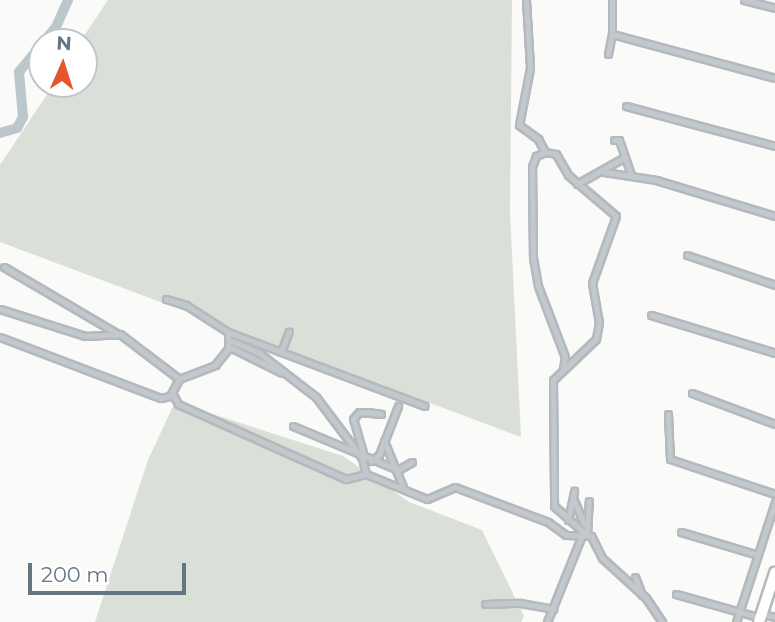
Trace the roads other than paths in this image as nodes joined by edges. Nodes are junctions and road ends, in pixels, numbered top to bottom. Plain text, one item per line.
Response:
1 (526, 0) edge
2 (611, 0) edge
3 (744, 0) edge
4 (775, 8) edge
5 (611, 34) junction
6 (608, 54) dead end
7 (775, 78) edge
8 (626, 106) dead end
9 (614, 140) dead end
10 (775, 146) edge
11 (545, 152) junction
12 (625, 157) junction
13 (604, 172) junction
14 (631, 175) junction
15 (577, 184) junction
16 (775, 216) edge
17 (687, 255) dead end
18 (4, 267) dead end
19 (775, 285) edge
20 (166, 299) dead end
21 (0, 309) edge
22 (651, 316) dead end
23 (289, 331) dead end
24 (228, 332) junction
25 (118, 334) junction
26 (0, 337) edge
27 (229, 343) junction
28 (236, 352) junction
29 (281, 352) junction
30 (775, 353) edge
31 (225, 355) junction
32 (563, 369) junction
33 (284, 374) junction
34 (179, 379) junction
35 (172, 393) junction
36 (692, 393) dead end
37 (398, 406) dead end
38 (425, 406) dead end
39 (368, 412) dead end
40 (668, 414) dead end
41 (775, 424) edge
42 (293, 426) dead end
43 (384, 441) junction
44 (356, 450) junction
45 (363, 453) junction
46 (373, 460) junction
47 (412, 462) dead end
48 (366, 465) junction
49 (398, 470) junction
50 (366, 474) junction
51 (403, 488) junction
52 (775, 494) edge
53 (589, 501) dead end
54 (775, 502) edge
55 (568, 520) junction
56 (586, 528) junction
57 (681, 531) dead end
58 (584, 535) junction
59 (758, 555) junction
60 (635, 576) dead end
61 (775, 576) edge
62 (676, 594) dead end
63 (642, 595) junction
64 (485, 604) dead end
65 (553, 609) junction
66 (739, 612) junction
67 (775, 617) edge
68 (761, 618) edge
69 (547, 622) edge
70 (662, 622) edge
71 (736, 622) edge

1 - 11 street
2 - 5 street
3 - 4 street
5 - 6 street
5 - 7 street
8 - 10 street
9 - 12 street
11 - 15 street
11 - 32 street
12 - 13 street
12 - 14 street
13 - 14 street
13 - 15 street
14 - 16 street
15 - 32 street
17 - 19 street
18 - 25 street
20 - 24 street
21 - 25 street
22 - 30 street
23 - 29 street
24 - 27 street
24 - 29 street
25 - 34 street
26 - 35 street
27 - 28 street
27 - 31 street
27 - 33 street
28 - 31 street
28 - 33 street
29 - 38 street
31 - 34 street
32 - 55 street
33 - 44 street
34 - 35 street
35 - 50 street
36 - 41 street
37 - 43 street
39 - 45 street
40 - 52 street
42 - 44 street
43 - 46 street
43 - 49 street
44 - 45 street
44 - 48 street
45 - 46 street
46 - 48 street
46 - 49 street
47 - 49 street
48 - 50 street
49 - 51 street
50 - 51 street
51 - 58 street
53 - 56 street
54 - 59 street
55 - 56 street
55 - 58 street
56 - 58 street
57 - 59 street
58 - 63 street
58 - 65 street
59 - 66 street
60 - 63 street
61 - 68 highway
62 - 66 street
63 - 70 street
64 - 65 street
65 - 69 street
66 - 68 street
66 - 71 street
67 - 68 street

